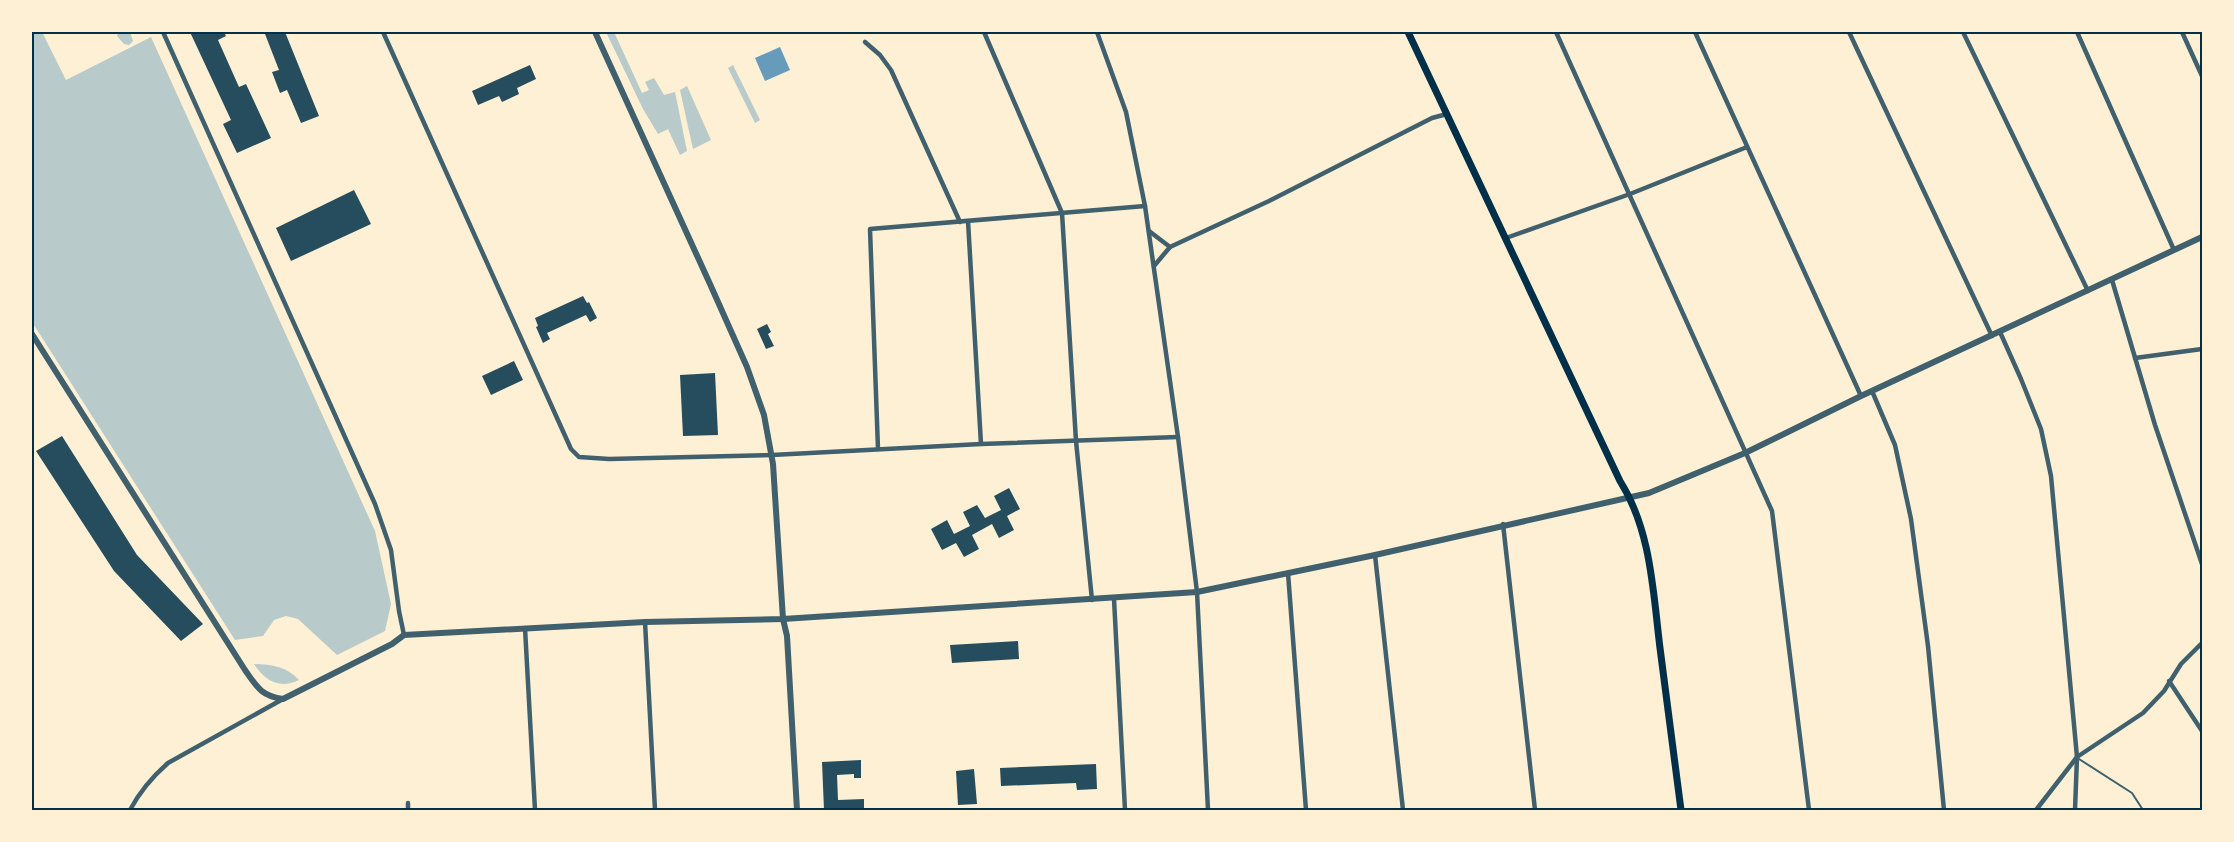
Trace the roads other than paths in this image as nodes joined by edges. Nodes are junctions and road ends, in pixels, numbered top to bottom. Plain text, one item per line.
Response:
1 (163, 32) edge
2 (383, 32) edge
3 (595, 32) edge
4 (984, 32) edge
5 (1097, 32) edge
6 (1408, 32) edge
7 (1556, 32) edge
8 (1695, 32) edge
9 (1849, 32) edge
10 (1963, 32) edge
11 (2077, 32) edge
12 (2182, 32) edge
13 (865, 42) dead end
14 (2202, 76) edge
15 (1447, 114) junction
16 (1747, 147) junction
17 (1630, 194) junction
18 (1145, 206) junction
19 (1062, 213) junction
20 (968, 221) junction
21 (960, 222) junction
22 (1149, 231) junction
23 (2202, 237) edge
24 (1506, 238) junction
25 (1170, 247) junction
26 (2174, 250) junction
27 (1154, 266) junction
28 (2112, 280) junction
29 (2089, 291) junction
30 (2000, 332) junction
31 (32, 334) edge
32 (1992, 336) junction
33 (2202, 349) edge
34 (2135, 358) junction
35 (1872, 391) junction
36 (1861, 396) junction
37 (1178, 437) junction
38 (1076, 441) junction
39 (981, 444) junction
40 (878, 449) junction
41 (1745, 453) junction
42 (771, 455) junction
43 (1630, 497) junction
44 (1503, 524) junction
45 (1375, 555) junction
46 (2202, 564) edge
47 (1288, 573) junction
48 (1197, 592) junction
49 (1114, 599) junction
50 (1092, 600) junction
51 (783, 619) junction
52 (645, 622) junction
53 (525, 628) junction
54 (404, 635) junction
55 (2202, 642) edge
56 (2169, 681) junction
57 (283, 699) junction
58 (2202, 732) edge
59 (2077, 757) junction
60 (408, 803) dead end
61 (130, 810) edge
62 (408, 810) edge
63 (535, 810) edge
64 (655, 810) edge
65 (797, 810) edge
66 (1125, 810) edge
67 (1208, 810) edge
68 (1306, 810) edge
69 (1403, 810) edge
70 (1534, 810) edge
71 (1681, 810) edge
72 (1809, 810) edge
73 (1944, 810) edge
74 (2036, 810) edge
75 (2075, 810) edge
76 (2143, 810) edge

1 - 54 street
2 - 42 street
3 - 42 street
4 - 19 street
5 - 18 street
6 - 15 main road
7 - 17 street
8 - 16 street
9 - 32 street
10 - 29 street
11 - 26 street
12 - 14 street
13 - 21 street
15 - 24 main road
15 - 25 street
16 - 17 street
16 - 36 street
17 - 24 street
17 - 41 street
18 - 19 street
18 - 22 street
19 - 20 street
19 - 38 street
20 - 21 street
20 - 39 street
21 - 40 street
22 - 25 street
22 - 27 street
23 - 26 street
24 - 43 main road
25 - 27 street
26 - 28 street
27 - 37 street
28 - 29 street
28 - 34 street
29 - 30 street
30 - 32 street
30 - 59 street
31 - 57 street
32 - 35 street
33 - 34 street
34 - 46 street
35 - 36 street
35 - 73 street
36 - 41 street
37 - 38 street
37 - 48 street
38 - 39 street
38 - 50 street
39 - 40 street
40 - 42 street
41 - 43 street
41 - 72 street
42 - 51 street
43 - 44 street
43 - 71 main road
44 - 45 street
44 - 70 street
45 - 47 street
45 - 69 street
47 - 48 street
47 - 68 street
48 - 49 street
48 - 67 street
49 - 50 street
49 - 66 street
50 - 51 street
51 - 52 street
51 - 65 street
52 - 53 street
52 - 64 street
53 - 54 street
53 - 63 street
54 - 57 street
55 - 56 street
56 - 58 street
56 - 59 street
57 - 61 street
59 - 74 street
59 - 75 street
59 - 76 lane
60 - 62 street

